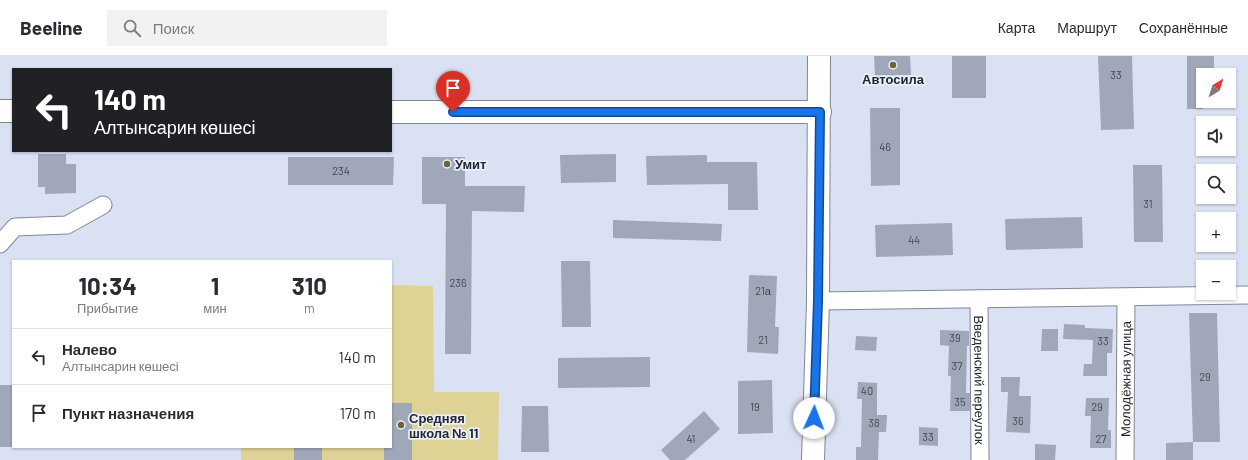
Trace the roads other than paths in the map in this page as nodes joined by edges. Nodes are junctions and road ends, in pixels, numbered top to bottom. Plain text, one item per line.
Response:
1 (819, 56) edge
2 (0, 111) edge
3 (12, 111) edge
4 (392, 112) edge
5 (820, 112) junction
6 (103, 204) dead end
7 (0, 244) edge
8 (1248, 295) edge
9 (1126, 298) junction
10 (979, 299) junction
11 (818, 301) junction
12 (813, 460) edge
13 (980, 460) edge
14 (1125, 460) edge

1 - 5 street
2 - 3 street
4 - 5 street
5 - 11 street
6 - 7 street
8 - 9 street
9 - 10 street
9 - 14 street, Молодёжная улица
10 - 11 street
10 - 13 street, Введенский переулок
11 - 12 street

